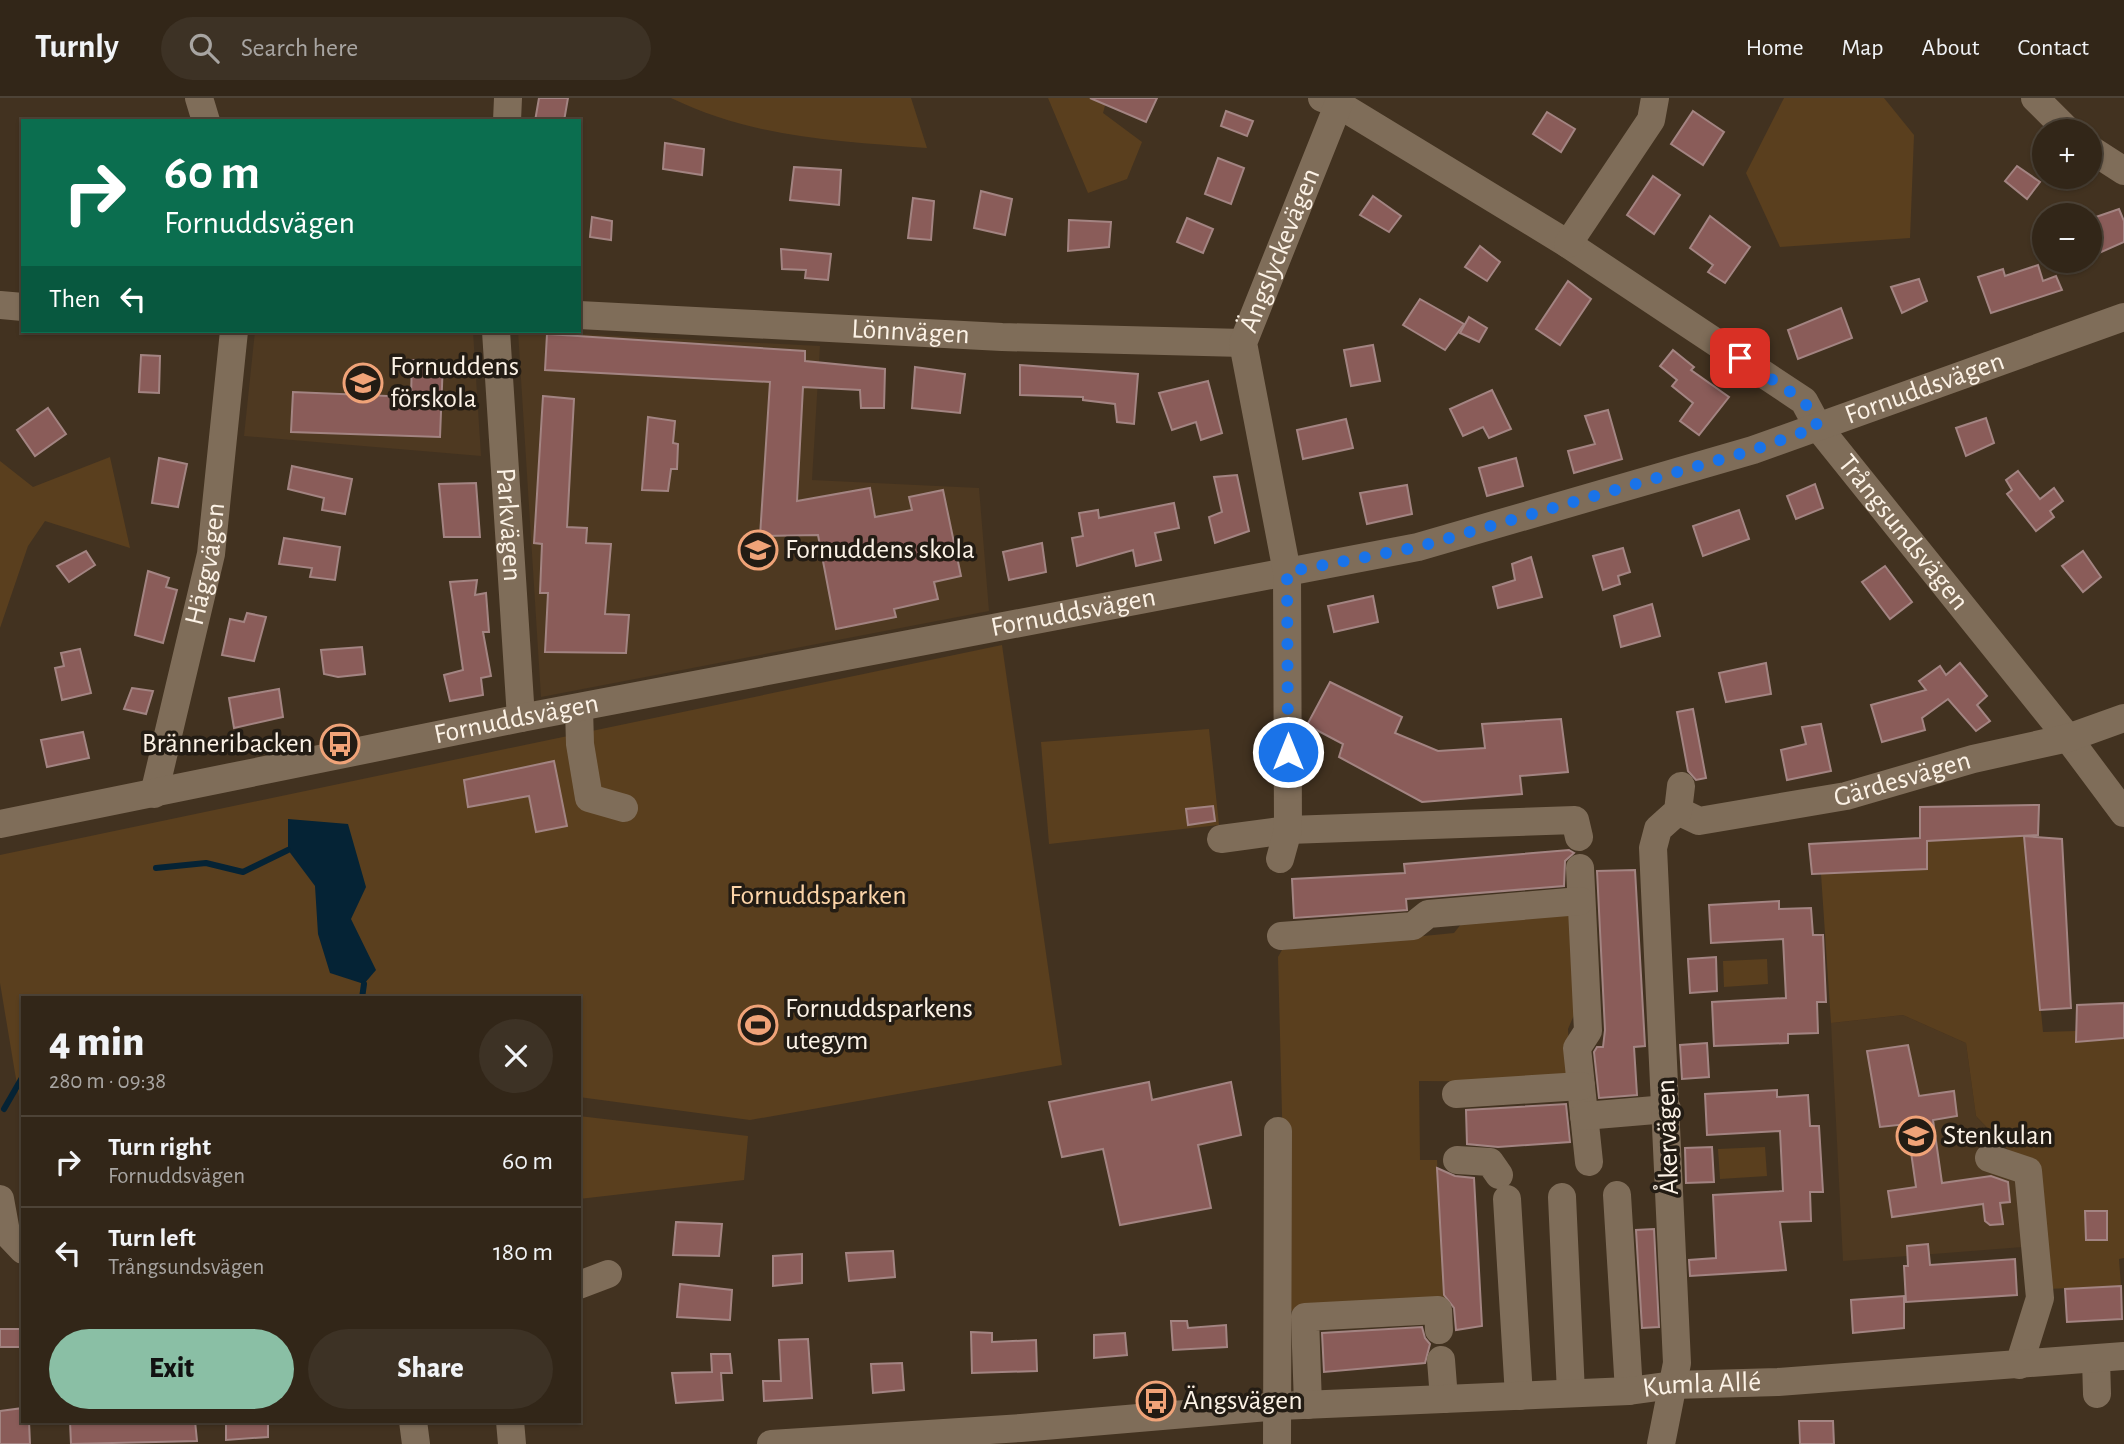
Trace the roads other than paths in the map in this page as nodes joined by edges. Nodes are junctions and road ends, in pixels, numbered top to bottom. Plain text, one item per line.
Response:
1 (199, 98) edge
2 (508, 98) edge
3 (1655, 98) edge
4 (2035, 98) edge
5 (1334, 100) edge
6 (205, 119) edge
7 (506, 119) edge
8 (2056, 119) edge
9 (2102, 157) edge
10 (2124, 171) edge
11 (1567, 244) junction
12 (0, 305) edge
13 (21, 307) edge
14 (581, 315) edge
15 (2124, 317) edge
16 (234, 333) edge
17 (496, 333) edge
18 (1243, 343) junction
19 (1818, 427) junction
20 (1287, 572) junction
21 (579, 708) junction
22 (522, 718) junction
23 (2124, 718) edge
24 (2068, 738) junction
25 (155, 794) junction
26 (624, 808) dead end
27 (1672, 809) joint
28 (2124, 813) edge
29 (0, 824) edge
30 (1577, 828) dead end
31 (1288, 830) junction
32 (1239, 837) dead end
33 (1280, 859) dead end
34 (1580, 868) dead end
35 (1580, 901) junction
36 (1281, 936) dead end
37 (1581, 1086) junction
38 (1456, 1094) dead end
39 (1667, 1109) junction
40 (1584, 1116) junction
41 (1278, 1131) dead end
42 (1989, 1158) dead end
43 (1457, 1160) dead end
44 (1589, 1162) dead end
45 (1617, 1195) dead end
46 (1562, 1197) dead end
47 (0, 1199) edge
48 (21, 1248) edge
49 (608, 1274) dead end
50 (581, 1284) edge
51 (1439, 1330) dead end
52 (2124, 1356) edge
53 (2096, 1359) junction
54 (1441, 1360) dead end
55 (2019, 1365) junction
56 (1673, 1385) junction
57 (1629, 1391) junction
58 (1571, 1393) junction
59 (2097, 1394) dead end
60 (1519, 1395) junction
61 (1444, 1399) junction
62 (1308, 1405) junction
63 (1279, 1406) junction
64 (414, 1423) edge
65 (510, 1423) edge
66 (947, 1439) edge
67 (416, 1444) edge
68 (512, 1444) edge
69 (771, 1444) edge
70 (1277, 1444) edge
71 (1661, 1444) edge

1 - 6 street
2 - 7 street
3 - 11 street
4 - 8 street
5 - 11 street, Trångsundsvägen
5 - 18 street, Ängslyckevägen
9 - 10 street
11 - 19 street, Trångsundsvägen
12 - 13 street
14 - 18 street, Lönnvägen
15 - 19 street, Fornuddsvägen
16 - 25 street, Häggvägen
17 - 22 street, Parkvägen
18 - 20 street, Ängslyckevägen
19 - 20 street, Fornuddsvägen
19 - 24 street, Trångsundsvägen
20 - 21 street, Fornuddsvägen
20 - 31 street
21 - 22 street, Fornuddsvägen
21 - 26 street
22 - 25 street, Fornuddsvägen
23 - 24 street, Gärdesvägen
24 - 27 street, Gärdesvägen
24 - 28 street, Trångsundsvägen
25 - 29 street, Fornuddsvägen
27 - 39 street, Åkervägen
30 - 31 street
31 - 32 street
31 - 33 street
34 - 35 street
35 - 36 street
35 - 37 street
37 - 38 street
37 - 40 street
39 - 40 street
39 - 56 street, Åkervägen
40 - 44 street
41 - 63 street
42 - 55 street
43 - 60 street
45 - 57 street
46 - 58 street
47 - 48 street
49 - 50 street
51 - 62 street
52 - 53 street, Kumla Allé
53 - 55 street, Kumla Allé
53 - 59 street
54 - 61 street
55 - 56 street, Kumla Allé
56 - 57 street, Kumla Allé
56 - 71 street, Åkervägen
57 - 58 street, Kumla Allé
58 - 60 street, Kumla Allé
60 - 61 street, Kumla Allé
61 - 62 street, Kumla Allé
62 - 63 street, Kumla Allé
63 - 66 street, Kumla Allé
63 - 70 street
64 - 67 street
65 - 68 street
66 - 69 street, Kumla Allé

